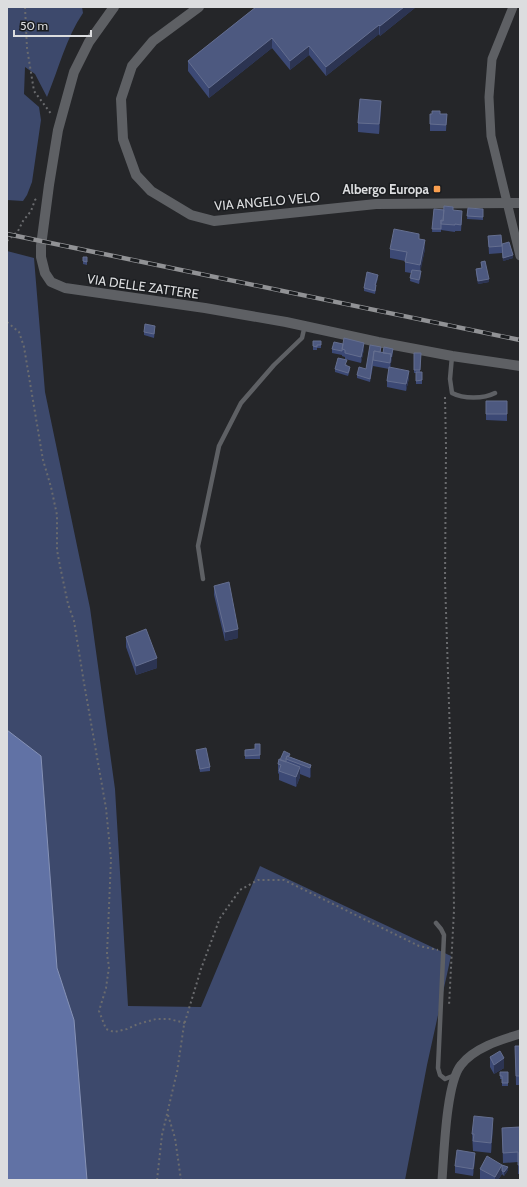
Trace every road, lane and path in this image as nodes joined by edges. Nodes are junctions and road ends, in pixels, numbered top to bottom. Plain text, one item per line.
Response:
1 (25, 7) edge
2 (114, 7) edge
3 (199, 7) edge
4 (513, 7) edge
5 (59, 123) junction
6 (48, 195) junction
7 (508, 203) junction
8 (520, 204) edge
9 (7, 241) edge
10 (520, 256) edge
11 (7, 322) edge
12 (305, 326) junction
13 (452, 356) junction
14 (520, 366) edge
15 (450, 379) junction
16 (495, 394) dead end
17 (203, 579) dead end
18 (436, 923) dead end
19 (443, 951) junction
20 (452, 953) junction
21 (449, 1009) dead end
22 (185, 1023) junction
23 (520, 1034) edge
24 (455, 1075) junction
25 (168, 1113) junction
26 (157, 1180) edge
27 (181, 1180) edge
28 (442, 1180) edge

1 - 5 path
2 - 5 street, VIA DELLE ZATTERE
3 - 7 street, VIA ANGELO VELO
4 - 7 street
5 - 6 street, VIA DELLE ZATTERE
6 - 9 path
6 - 12 street, VIA DELLE ZATTERE
7 - 8 street, VIA ANGELO VELO
7 - 10 street
11 - 22 path
12 - 13 street, VIA DELLE ZATTERE
12 - 17 lane
13 - 14 street, VIA DELLE ZATTERE
13 - 15 lane
15 - 16 lane
15 - 20 path
18 - 19 lane
19 - 20 path
19 - 22 path
19 - 24 lane
20 - 21 path
22 - 25 path
23 - 24 street
24 - 28 street
25 - 26 path
25 - 27 path

